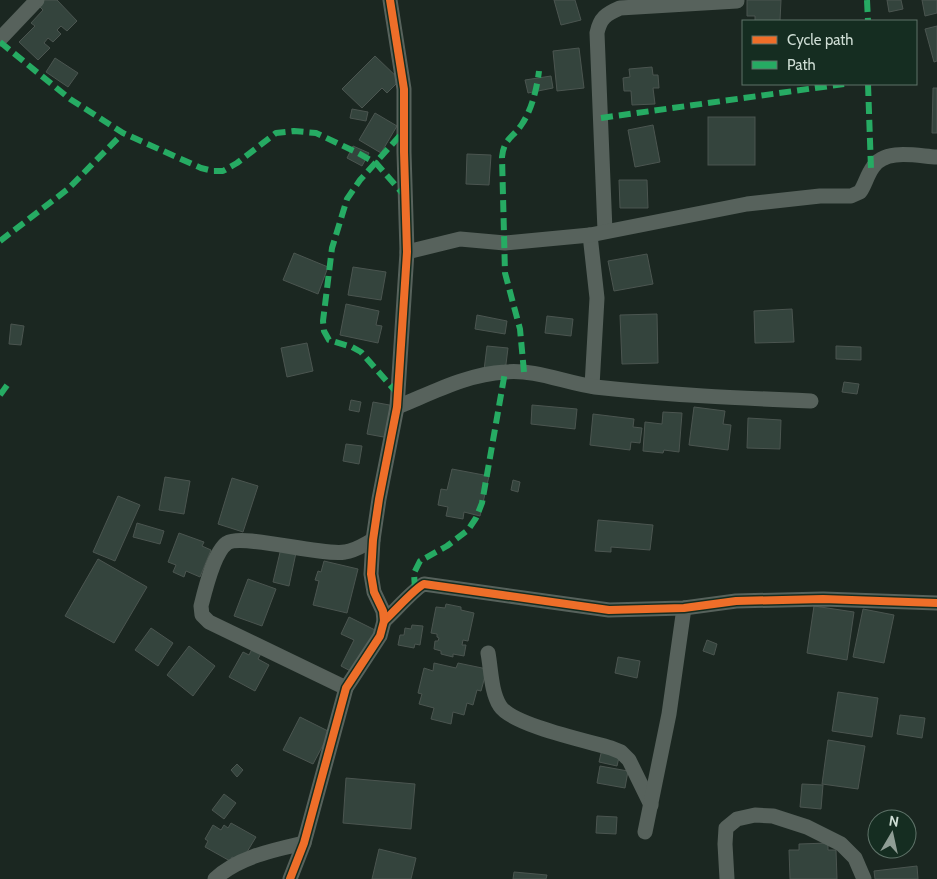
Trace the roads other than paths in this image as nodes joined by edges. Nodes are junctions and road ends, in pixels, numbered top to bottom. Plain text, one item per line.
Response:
1 (37, 0) edge
2 (390, 0) edge
3 (737, 1) edge
4 (0, 39) edge
5 (937, 157) edge
6 (598, 233) junction
7 (407, 252) junction
8 (592, 386) junction
9 (812, 401) dead end
10 (397, 407) junction
11 (373, 540) junction
12 (937, 603) edge
13 (684, 608) junction
14 (384, 621) junction
15 (488, 653) dead end
16 (346, 688) junction
17 (651, 805) junction
18 (645, 832) dead end
19 (304, 843) junction
20 (215, 879) edge
21 (290, 879) edge
22 (727, 879) edge
23 (864, 879) edge

1 - 4 street
2 - 7 street
3 - 6 street
5 - 6 street
6 - 7 street
6 - 8 street
7 - 10 street
8 - 9 street
8 - 10 street
10 - 11 street
11 - 14 street
11 - 16 street
12 - 13 street
13 - 14 street
13 - 17 street
14 - 16 street
15 - 17 street
16 - 19 street
17 - 18 street
19 - 20 street
19 - 21 street
22 - 23 street

